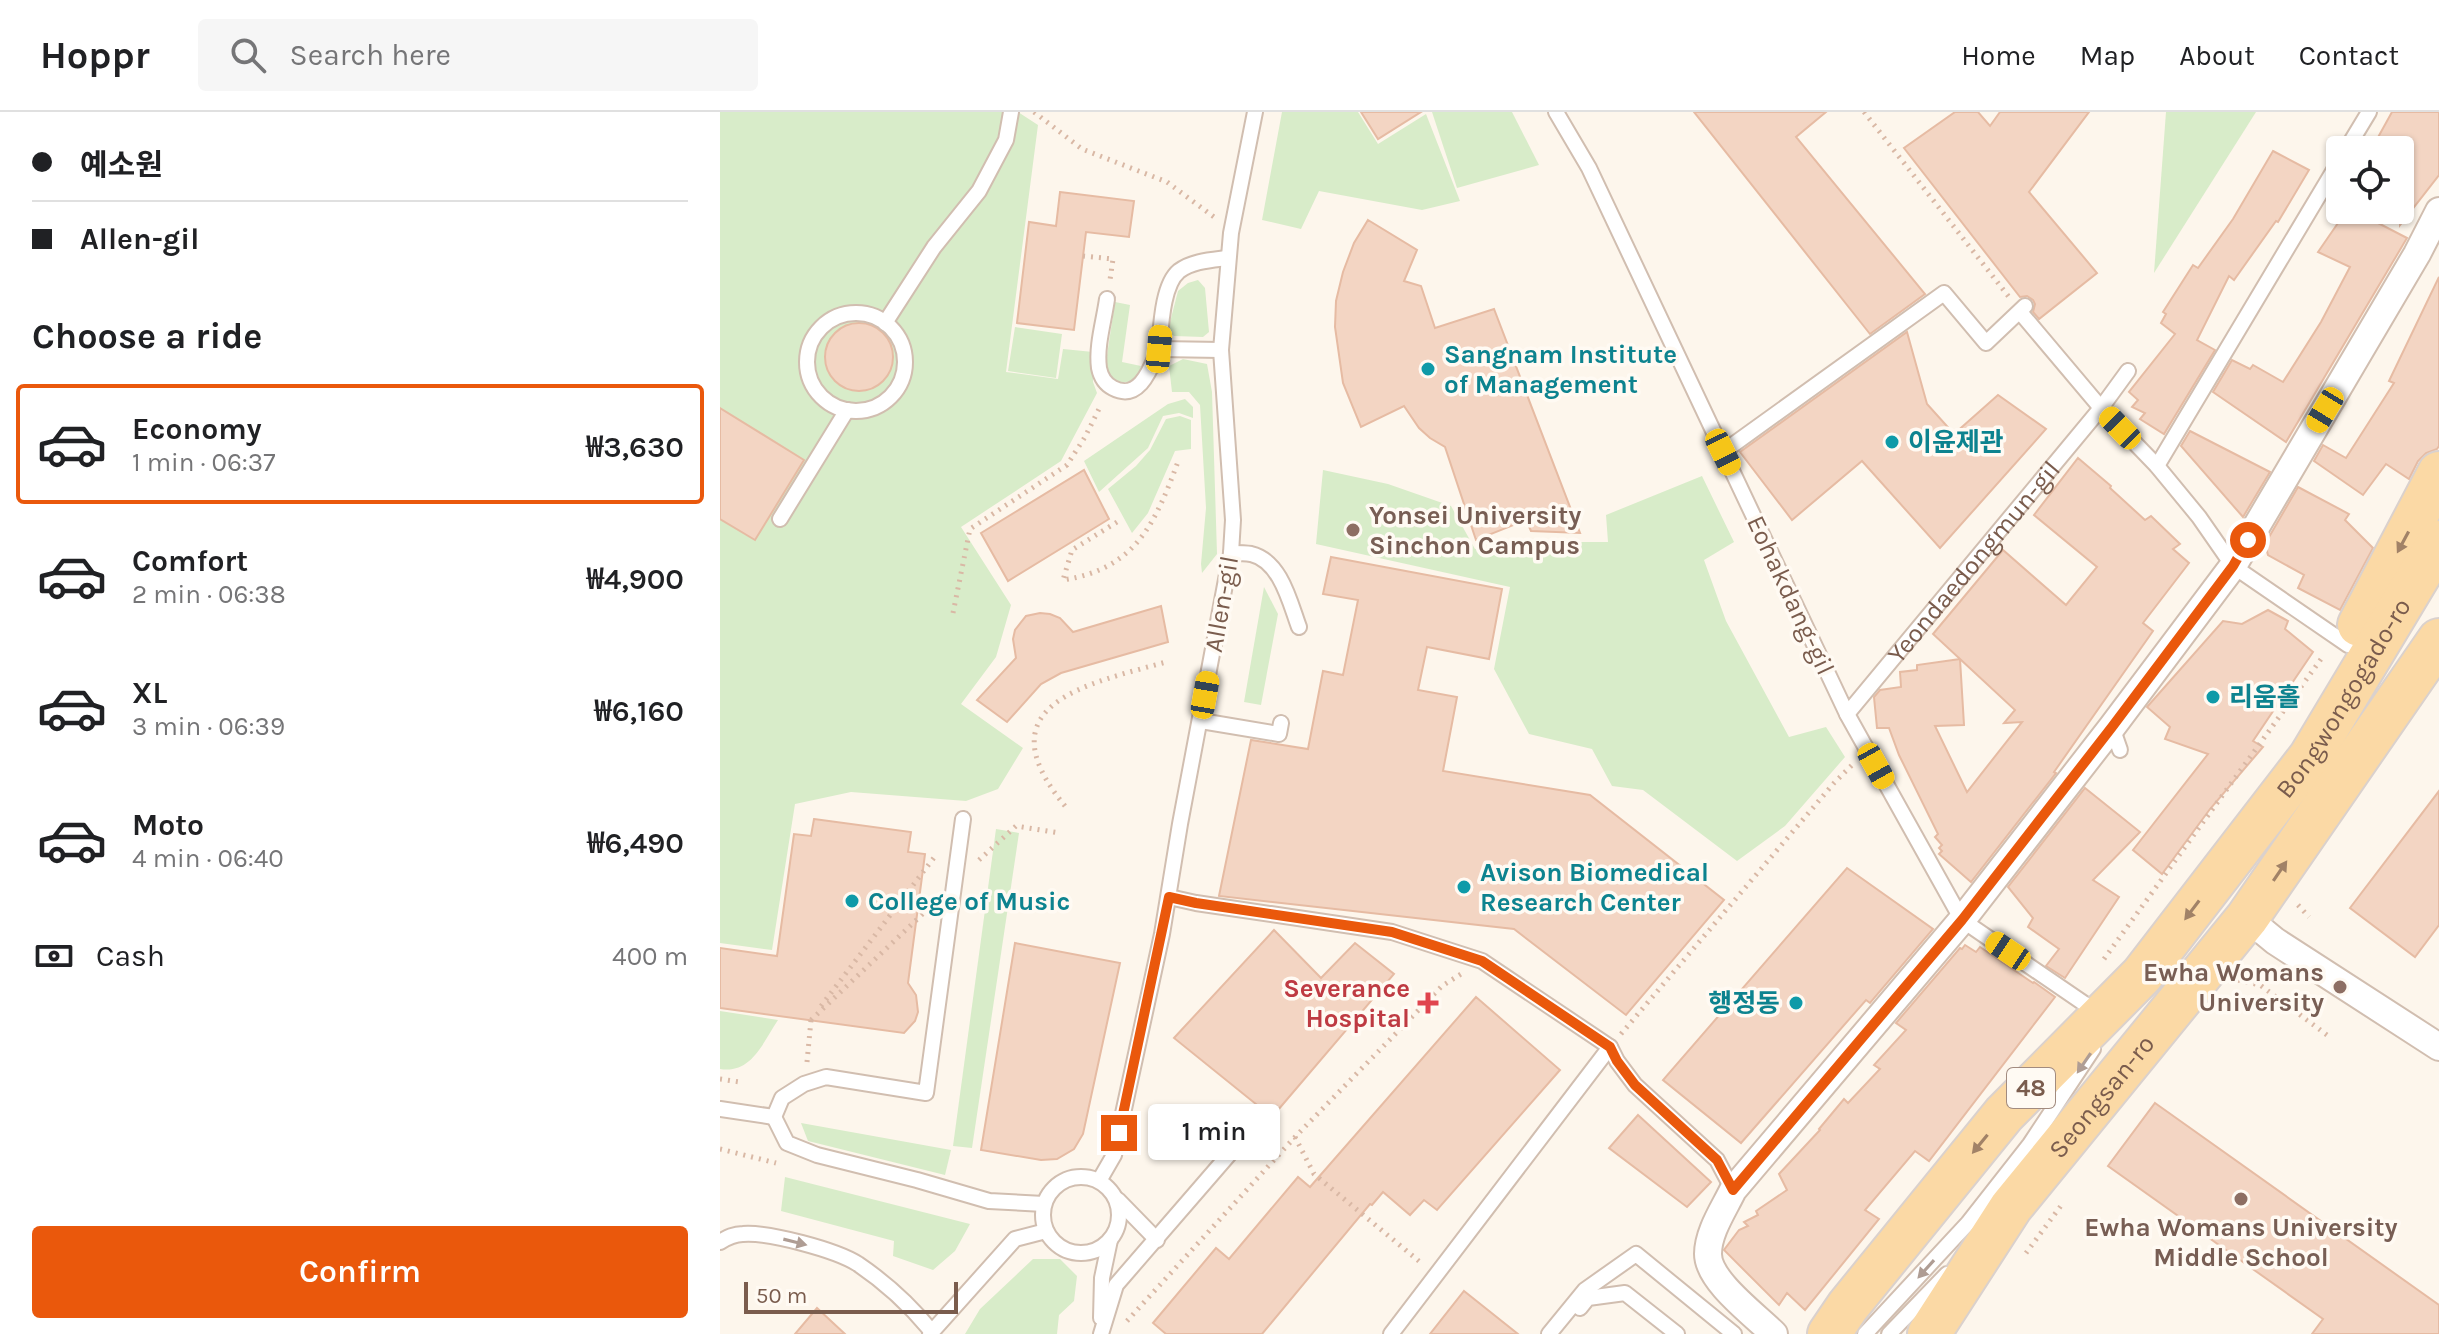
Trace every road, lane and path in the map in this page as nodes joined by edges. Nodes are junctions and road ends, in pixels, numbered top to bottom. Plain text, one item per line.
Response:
1 (1011, 112) edge
2 (1034, 112) edge
3 (1255, 112) edge
4 (1556, 112) edge
5 (1864, 112) edge
6 (2369, 112) edge
7 (2354, 136) edge
8 (2326, 183) edge
9 (2439, 211) edge
10 (1217, 219) dead end
11 (1083, 256) dead end
12 (1227, 258) junction
13 (1113, 259) dead end
14 (1107, 299) dead end
15 (2023, 308) junction
16 (885, 323) junction
17 (1159, 349) junction
18 (1221, 350) junction
19 (2128, 371) dead end
20 (1111, 386) junction
21 (2101, 408) junction
22 (847, 410) junction
23 (1723, 452) junction
24 (1179, 459) dead end
25 (2157, 466) junction
26 (2439, 473) edge
27 (780, 519) dead end
28 (1117, 522) dead end
29 (2439, 542) edge
30 (1231, 553) junction
31 (2233, 566) junction
32 (2439, 611) edge
33 (953, 613) dead end
34 (1299, 627) dead end
35 (2439, 640) edge
36 (2336, 650) junction
37 (1166, 662) dead end
38 (2391, 708) junction
39 (1847, 714) junction
40 (1201, 721) junction
41 (1281, 723) dead end
42 (1858, 760) dead end
43 (1065, 806) dead end
44 (963, 819) joint
45 (1060, 833) dead end
46 (2239, 848) junction
47 (970, 869) dead end
48 (1169, 897) junction
49 (936, 901) dead end
50 (2247, 918) junction
51 (1962, 920) junction
52 (1482, 961) junction
53 (2103, 962) dead end
54 (2142, 975) junction
55 (2224, 986) dead end
56 (2101, 1016) junction
57 (811, 1020) junction
58 (2327, 1035) dead end
59 (1610, 1047) junction
60 (2439, 1047) edge
61 (720, 1079) edge
62 (740, 1082) dead end
63 (804, 1084) junction
64 (720, 1109) edge
65 (774, 1117) junction
66 (1245, 1136) dead end
67 (1295, 1137) junction
68 (1099, 1181) junction
69 (1733, 1190) junction
70 (2068, 1197) dead end
71 (1115, 1198) junction
72 (1044, 1204) junction
73 (2011, 1207) junction
74 (1046, 1231) junction
75 (1110, 1240) junction
76 (1157, 1240) junction
77 (720, 1242) edge
78 (2021, 1259) dead end
79 (1436, 1276) junction
80 (1122, 1326) dead end
81 (931, 1333) edge
82 (1100, 1334) edge
83 (1391, 1334) edge
84 (1549, 1334) edge
85 (1559, 1334) edge
86 (1677, 1334) edge
87 (1734, 1334) edge
88 (1774, 1334) edge
89 (1829, 1334) edge
90 (1865, 1334) edge
91 (1889, 1334) edge
92 (1929, 1334) edge

1 - 16 lane
2 - 10 path
3 - 12 lane, Allen-gil
4 - 23 lane, Eohakdang-gil
5 - 15 path
6 - 7 lane
8 - 25 lane
9 - 31 street
11 - 13 path
12 - 17 lane
12 - 18 lane, Allen-gil
14 - 20 lane
15 - 21 lane
15 - 23 lane
16 - 22 lane
16 - 22 lane
17 - 18 lane
17 - 20 lane
18 - 30 lane, Allen-gil
19 - 21 lane, Yeondaedongmun-gil
20 - 33 path
21 - 25 lane
21 - 39 lane, Yeondaedongmun-gil
22 - 27 lane
23 - 39 lane, Eohakdang-gil
24 - 28 path
25 - 31 lane
26 -> 36 main road
29 - 46 main road, Bongwongogado-ro / 48
30 - 34 lane
30 - 40 lane, Allen-gil
31 - 36 lane
31 - 51 street
32 - 38 main road, Bongwongogado-ro / 48
35 - 38 main road
36 - 46 main road
36 - 53 path
37 - 43 path
50 -> 38 main road, Seongsan-ro / 48
39 - 51 lane, Eohakdang-gil
40 - 41 lane
40 - 48 lane, Allen-gil
42 - 59 path
44 - 57 path
44 - 63 lane
45 - 47 path
46 -> 54 main road, Seongsan-ro / 48
48 - 52 lane
48 - 68 lane, Allen-gil
49 - 57 path
50 - 60 street
50 - 73 main road, Seongsan-ro / 48
51 - 56 lane, Eohakdang-gil
51 - 69 street
52 - 59 lane
52 - 67 path
54 - 56 main road, Seongsan-ro / 48
54 -> 90 lane
55 - 58 path
56 -> 89 main road, Seongsan-ro / 48
57 - 63 path
59 - 69 lane
59 - 79 lane
61 - 62 path
63 - 65 lane
64 - 65 lane
65 - 72 lane
66 - 76 lane
67 - 79 path
67 - 80 path
68 - 71 lane
68 - 72 lane
69 - 88 street
70 - 78 path
71 - 75 lane
71 - 76 lane
72 - 74 lane
73 - 91 lane
73 - 92 main road, Seongsan-ro / 48
74 - 75 lane
74 - 81 lane
75 - 82 lane
76 - 82 lane
77 -> 81 lane
79 - 83 lane
84 - 87 lane
85 - 86 lane

